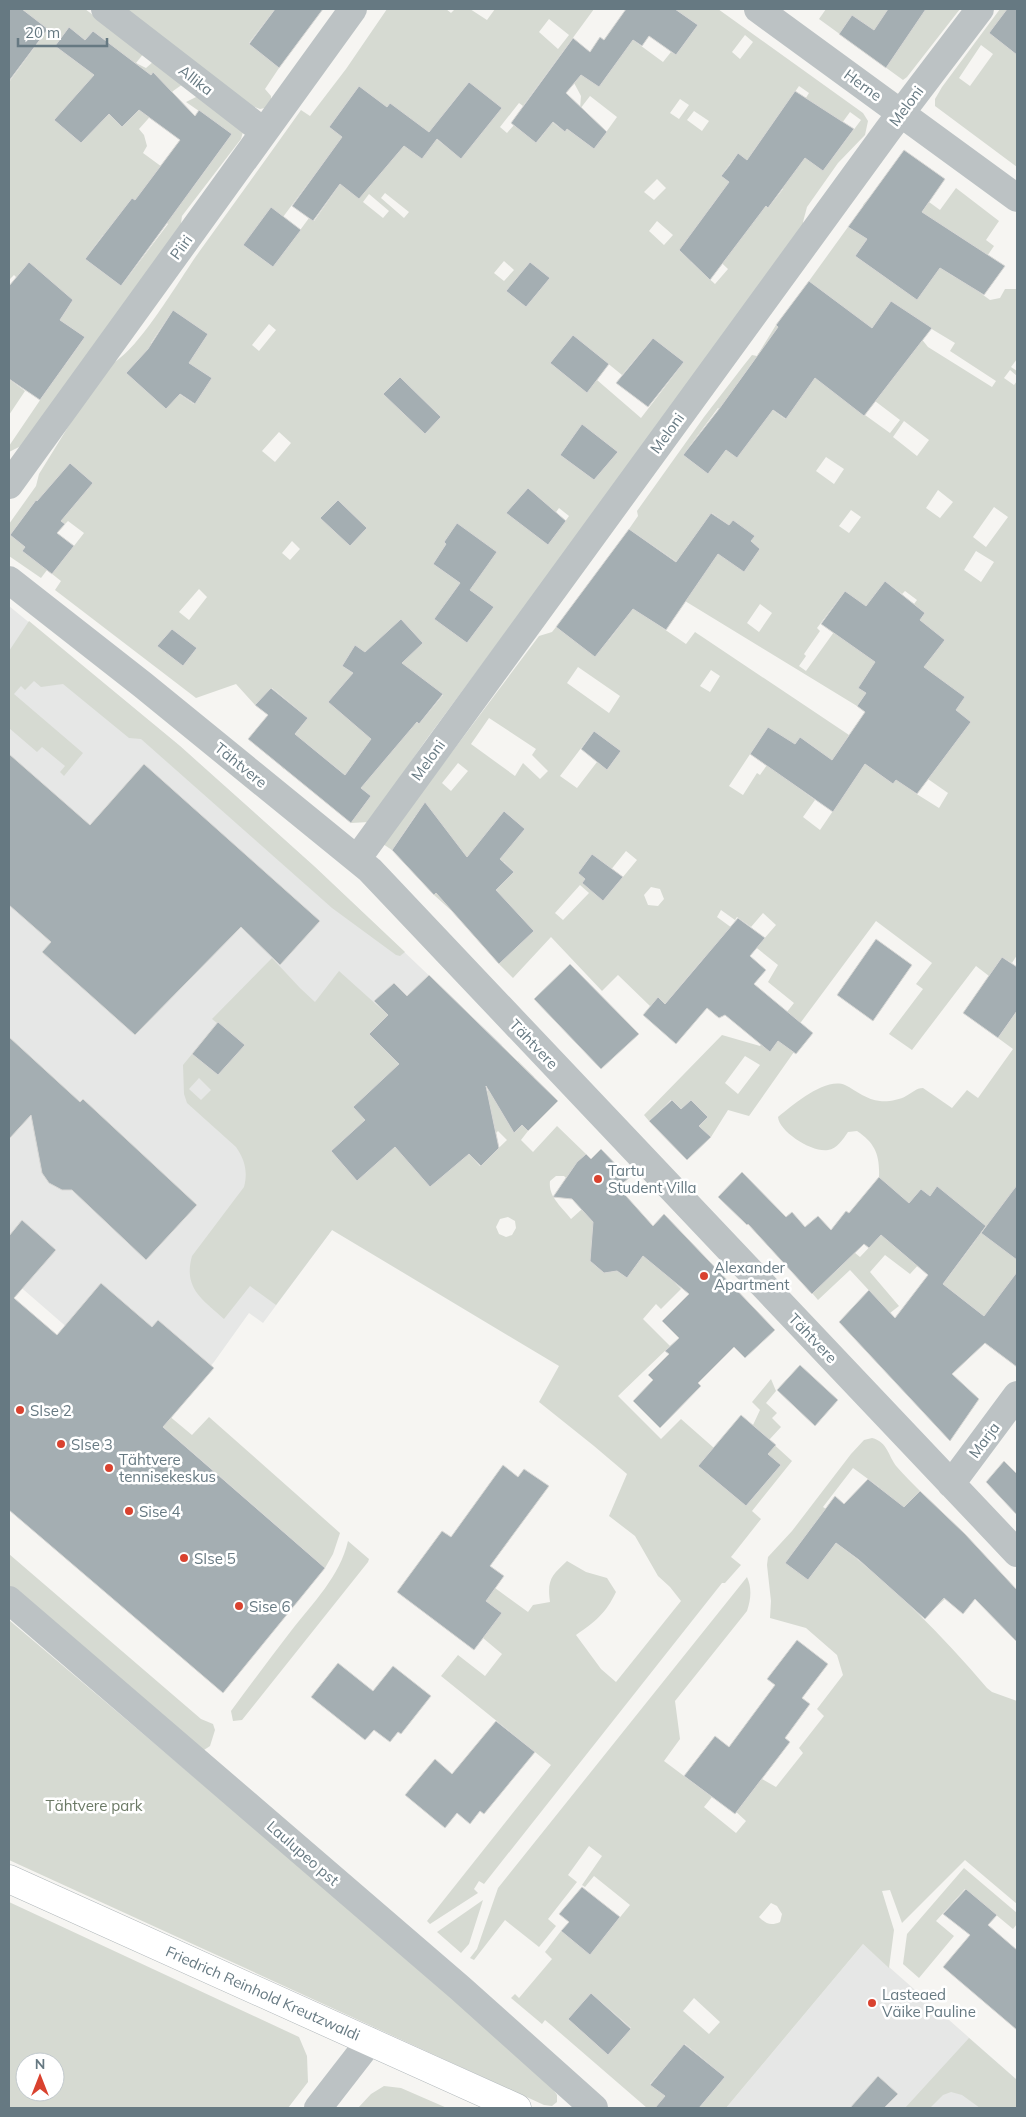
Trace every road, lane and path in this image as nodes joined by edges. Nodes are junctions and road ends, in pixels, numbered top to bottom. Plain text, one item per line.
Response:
1 (104, 9) edge
2 (353, 9) edge
3 (758, 9) edge
4 (980, 9) edge
5 (901, 112) junction
6 (264, 132) junction
7 (1017, 198) edge
8 (9, 485) edge
9 (9, 580) edge
10 (356, 859) junction
11 (1017, 1395) edge
12 (952, 1484) junction
13 (1017, 1553) edge
14 (9, 1600) edge
15 (9, 1879) edge
16 (370, 2041) junction
17 (318, 2108) edge
18 (517, 2108) edge
19 (594, 2108) edge

1 - 6 street, Allika
2 - 6 street, Piiri
3 - 5 street, Herne
4 - 5 street, Meloni
5 - 7 street, Herne
5 - 10 street, Meloni
6 - 8 street, Piiri
9 - 10 street, Tähtvere
10 - 12 street, Tähtvere
11 - 12 street, Marja
12 - 13 street, Tähtvere
14 - 19 street, Laulupeo pst
15 - 16 main road, Friedrich Reinhold Kreutzwaldi
16 - 17 street
16 - 18 main road, Friedrich Reinhold Kreutzwaldi

